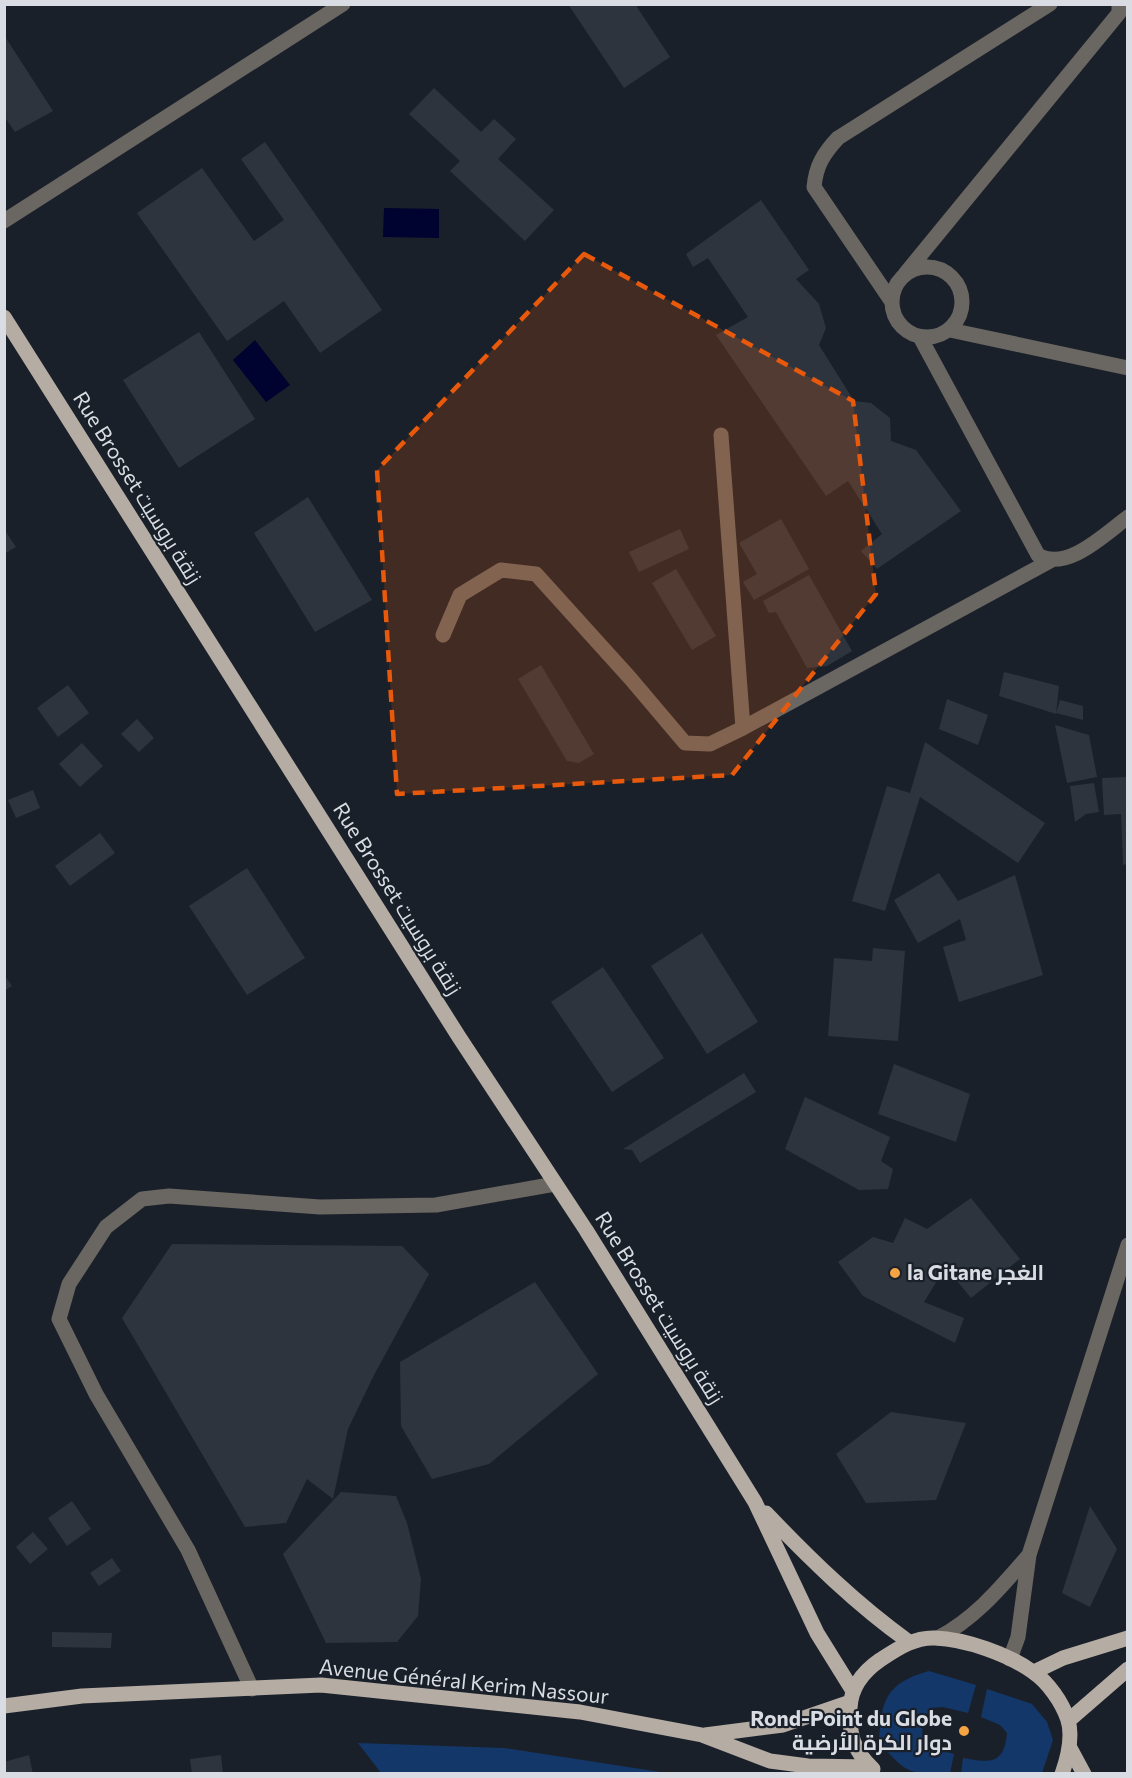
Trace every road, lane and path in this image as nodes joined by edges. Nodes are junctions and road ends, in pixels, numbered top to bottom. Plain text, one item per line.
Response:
1 (343, 4) edge
2 (1050, 4) edge
3 (1119, 4) edge
4 (4, 221) edge
5 (905, 274) junction
6 (892, 302) junction
7 (4, 317) edge
8 (950, 330) junction
9 (920, 337) junction
10 (1128, 368) edge
11 (722, 435) dead end
12 (1128, 518) edge
13 (1052, 560) junction
14 (443, 635) dead end
15 (743, 728) junction
16 (555, 1184) junction
17 (1128, 1245) edge
18 (755, 1502) junction
19 (1029, 1554) junction
20 (938, 1638) junction
21 (1128, 1638) edge
22 (909, 1642) junction
23 (1010, 1659) junction
24 (1128, 1669) edge
25 (1034, 1672) junction
26 (252, 1689) junction
27 (852, 1697) junction
28 (4, 1706) edge
29 (1068, 1721) junction
30 (702, 1735) junction
31 (1070, 1748) junction
32 (874, 1770) edge
33 (1062, 1773) edge
34 (1084, 1773) edge

1 - 4 street
2 - 6 street
3 - 5 street
5 - 6 street
5 - 8 street
6 - 9 street
7 - 16 main road, Rue Brosset زنقة بروسيت
8 - 9 street
8 - 10 street
9 - 13 street
11 - 15 street
12 - 13 street
13 - 15 street
14 - 15 street
16 - 18 main road, Rue Brosset زنقة بروسيت
16 - 26 street
17 - 19 street
18 - 22 main road
18 - 27 main road
19 - 20 street
19 - 23 street
20 - 22 main road
20 - 23 main road
21 - 25 main road
22 - 27 main road
23 - 25 main road
24 - 29 main road
25 - 29 main road
26 - 28 main road, Avenue Général Kerim Nassour
26 - 30 main road, Avenue Général Kerim Nassour
27 - 30 main road
27 - 32 main road
29 - 31 main road
30 - 32 main road
31 - 33 main road
31 - 34 main road

